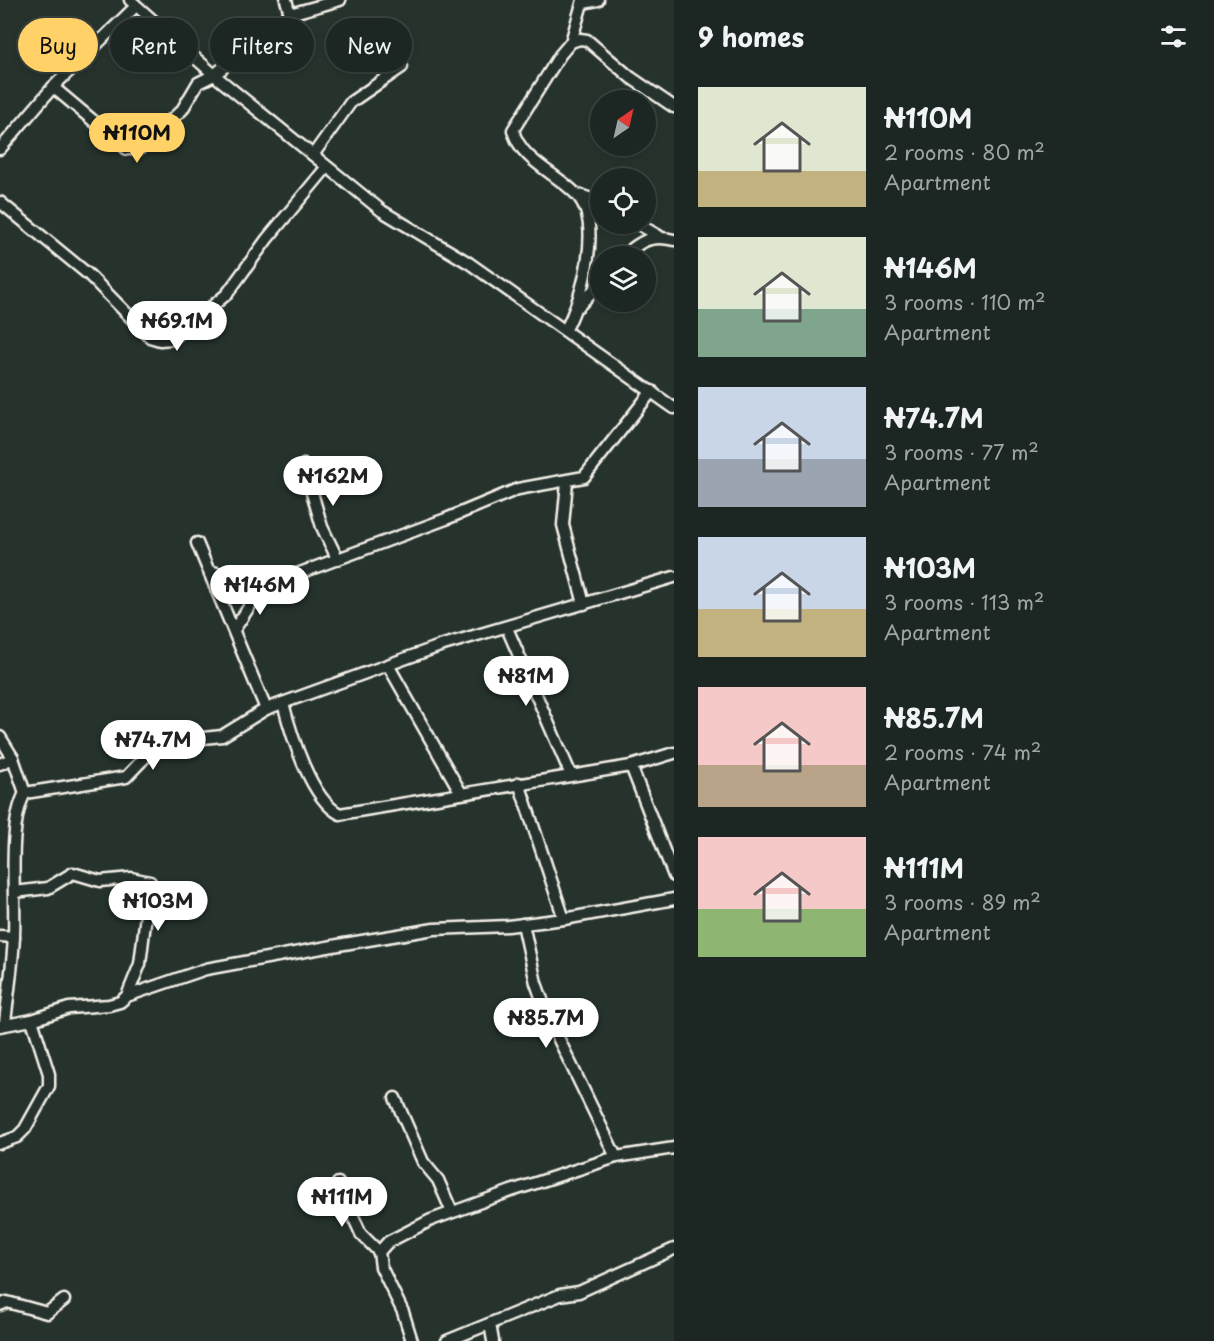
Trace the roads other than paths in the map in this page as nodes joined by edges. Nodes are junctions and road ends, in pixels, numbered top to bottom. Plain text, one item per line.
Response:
1 (286, 0) edge
2 (340, 0) edge
3 (598, 0) edge
4 (583, 2) edge
5 (133, 3) edge
6 (290, 14) junction
7 (571, 42) junction
8 (395, 72) edge
9 (214, 75) junction
10 (53, 87) junction
11 (674, 107) edge
12 (0, 148) edge
13 (313, 155) junction
14 (326, 168) junction
15 (577, 194) junction
16 (590, 199) edge
17 (0, 202) edge
18 (655, 234) edge
19 (658, 236) junction
20 (674, 240) edge
21 (638, 246) edge
22 (590, 294) edge
23 (577, 309) junction
24 (566, 329) junction
25 (652, 391) junction
26 (674, 408) edge
27 (304, 465) dead end
28 (567, 482) junction
29 (197, 543) dead end
30 (337, 558) junction
31 (210, 571) junction
32 (674, 577) edge
33 (262, 587) junction
34 (584, 604) junction
35 (507, 628) junction
36 (234, 630) junction
37 (388, 665) junction
38 (283, 703) junction
39 (266, 709) junction
40 (0, 736) edge
41 (674, 753) edge
42 (13, 758) junction
43 (0, 764) edge
44 (631, 766) junction
45 (571, 775) junction
46 (519, 783) junction
47 (25, 793) junction
48 (461, 793) junction
49 (674, 876) edge
50 (15, 892) junction
51 (674, 899) edge
52 (564, 919) junction
53 (523, 924) junction
54 (0, 936) edge
55 (14, 937) junction
56 (127, 996) junction
57 (33, 1020) junction
58 (2, 1025) edge
59 (395, 1098) dead end
60 (0, 1143) edge
61 (674, 1148) edge
62 (616, 1157) junction
63 (338, 1183) dead end
64 (452, 1212) junction
65 (674, 1248) edge
66 (379, 1252) junction
67 (64, 1300) dead end
68 (0, 1305) edge
69 (490, 1324) junction
70 (412, 1341) edge
71 (447, 1341) edge
72 (493, 1341) edge

1 - 6 street
2 - 6 street
3 - 4 street
4 - 7 street
5 - 9 street
5 - 10 street
6 - 9 street
7 - 11 street
7 - 15 street
8 - 13 street
9 - 10 street
9 - 13 street
10 - 12 street
13 - 14 street
14 - 17 street
14 - 24 street
15 - 16 street
15 - 23 street
18 - 19 street
19 - 20 street
19 - 21 street
22 - 23 street
23 - 24 street
24 - 25 street
25 - 26 street
25 - 28 street
27 - 30 street
28 - 30 street
28 - 34 street
29 - 31 street
30 - 33 street
31 - 33 street
31 - 36 street
32 - 34 street
33 - 36 street
34 - 35 street
35 - 37 street
35 - 45 street
36 - 39 street
37 - 38 street
37 - 48 street
38 - 39 street
38 - 48 street
39 - 47 street
40 - 42 street
41 - 44 street
42 - 43 street
42 - 47 street
44 - 45 street
44 - 49 street
45 - 46 street
46 - 48 street
46 - 52 street
47 - 50 street
50 - 55 street
50 - 56 street
51 - 52 street
52 - 53 street
53 - 56 street
53 - 62 street
54 - 55 street
55 - 58 street
56 - 57 street
57 - 58 street
57 - 60 street
59 - 64 street
61 - 62 street
62 - 64 street
63 - 66 street
64 - 66 street
65 - 69 street
66 - 70 street
67 - 68 street
69 - 71 street
69 - 72 street

